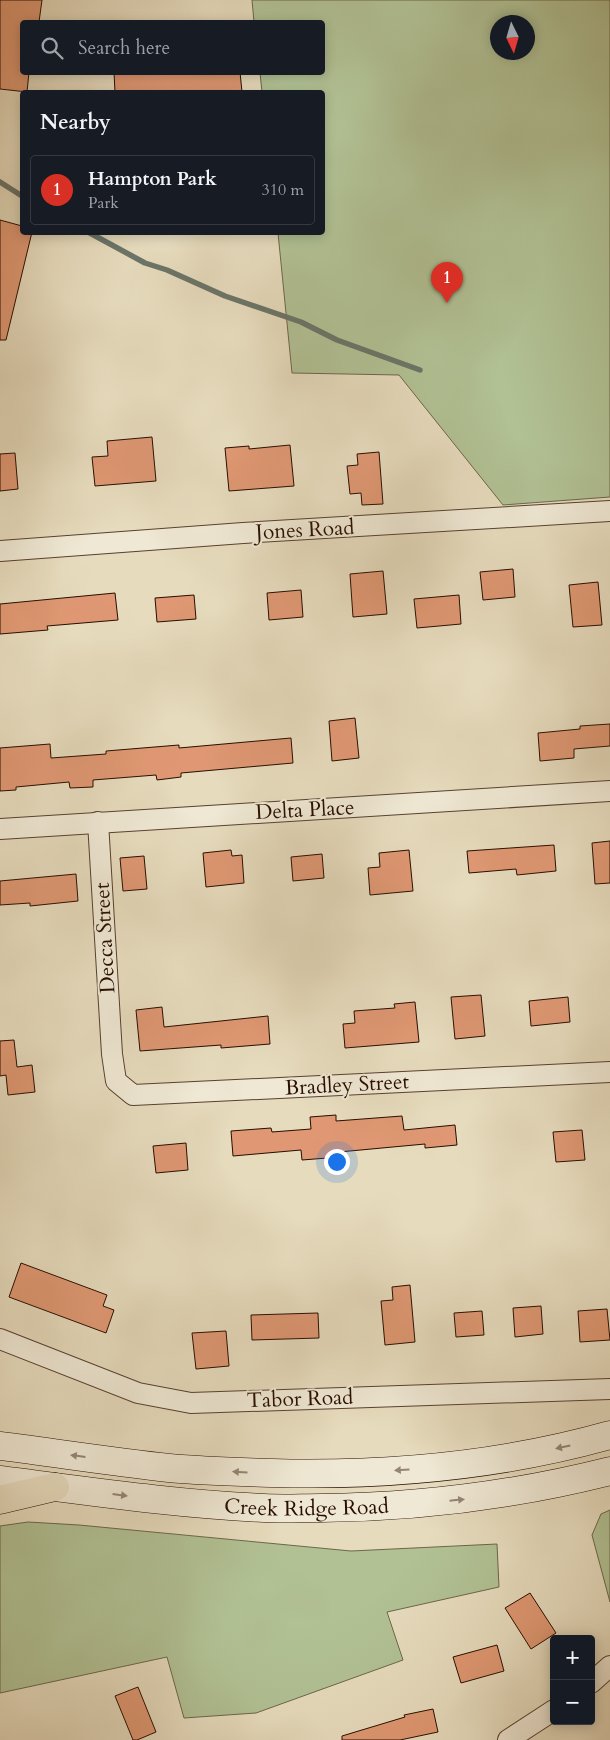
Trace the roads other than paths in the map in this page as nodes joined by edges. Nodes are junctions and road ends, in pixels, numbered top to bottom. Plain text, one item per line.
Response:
1 (610, 511) edge
2 (0, 551) edge
3 (610, 792) edge
4 (98, 822) junction
5 (0, 829) edge
6 (112, 1054) joint
7 (610, 1072) edge
8 (0, 1339) edge
9 (610, 1389) edge
10 (610, 1435) edge
11 (0, 1446) edge
12 (610, 1471) edge
13 (0, 1480) edge
14 (55, 1487) junction
15 (0, 1500) edge
16 (610, 1666) edge
17 (594, 1680) edge
18 (550, 1713) edge
19 (508, 1740) edge

1 - 2 street, Jones Road
3 - 4 street, Delta Place
4 - 5 street, Delta Place
4 - 6 street, Decca Street
6 - 7 street, Bradley Street
8 - 9 street, Tabor Road
10 -> 11 main road, Creek Ridge Road
14 -> 12 main road, Creek Ridge Road
13 - 14 main road, Creek Ridge Road
14 - 15 highway
16 - 17 street
18 - 19 street

